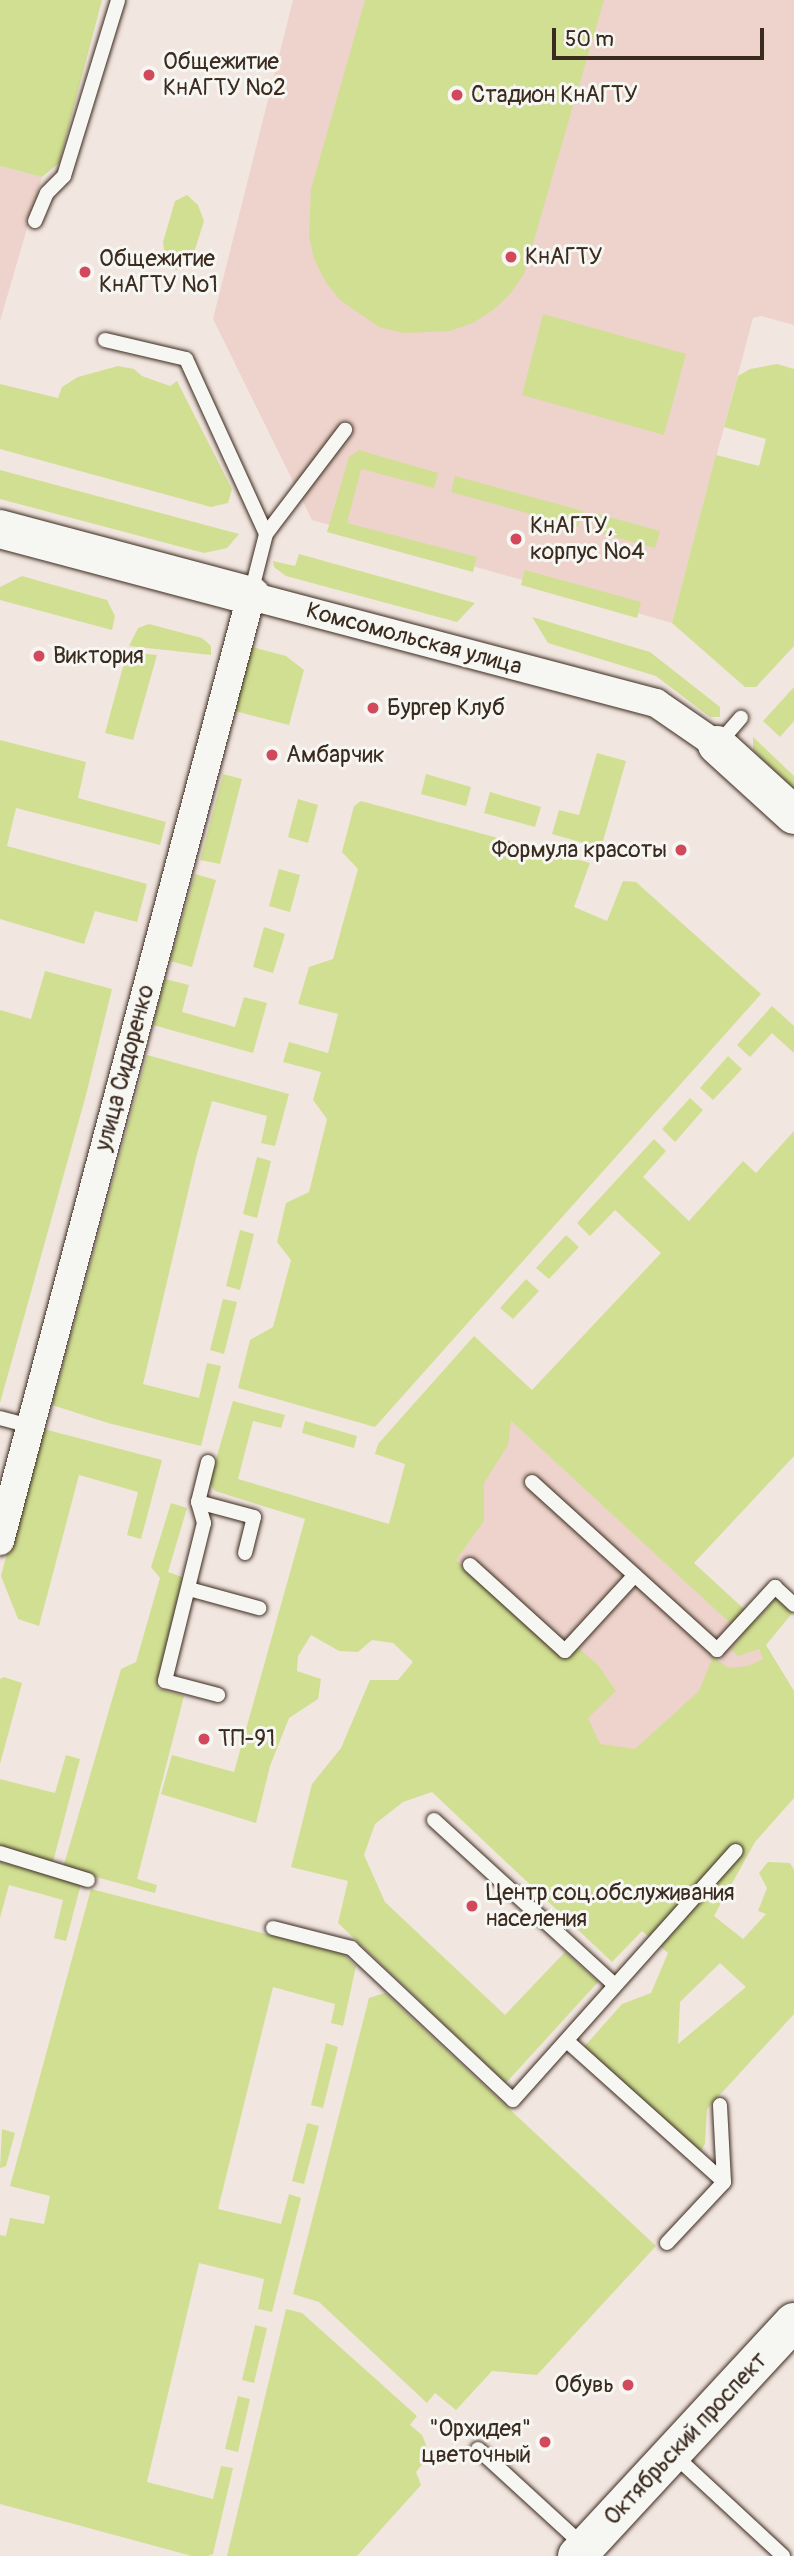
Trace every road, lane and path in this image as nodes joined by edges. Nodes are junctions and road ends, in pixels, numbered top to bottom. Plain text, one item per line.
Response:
1 (118, 0) edge
2 (35, 221) dead end
3 (105, 340) dead end
4 (345, 430) dead end
5 (0, 529) edge
6 (266, 534) junction
7 (251, 596) junction
8 (729, 731) joint
9 (794, 815) edge
10 (0, 1418) edge
11 (30, 1426) junction
12 (208, 1462) dead end
13 (532, 1482) dead end
14 (198, 1502) junction
15 (0, 1541) edge
16 (245, 1553) dead end
17 (470, 1565) dead end
18 (635, 1575) junction
19 (189, 1589) junction
20 (794, 1605) edge
21 (259, 1608) dead end
22 (218, 1695) dead end
23 (434, 1820) dead end
24 (736, 1851) dead end
25 (0, 1853) edge
26 (88, 1880) dead end
27 (273, 1928) dead end
28 (615, 1985) junction
29 (567, 2041) junction
30 (720, 2105) dead end
31 (724, 2182) junction
32 (667, 2243) dead end
33 (794, 2322) edge
34 (478, 2449) dead end
35 (672, 2453) junction
36 (581, 2552) edge
37 (783, 2556) edge

1 - 2 lane
3 - 6 lane
4 - 6 lane
5 - 7 street, Комсомольская улица
6 - 7 lane
7 - 8 street, Комсомольская улица
7 - 11 street, улица Сидоренко
8 - 9 street, Комсомольская улица
10 - 11 lane
11 - 15 street, улица Сидоренко
12 - 14 lane
13 - 18 lane
14 - 16 lane
14 - 19 lane
17 - 18 lane
18 - 20 lane
19 - 21 lane
19 - 22 lane
23 - 28 lane
24 - 28 lane
25 - 26 lane
27 - 29 lane
28 - 29 lane
29 - 31 lane
30 - 31 lane
31 - 32 lane
33 - 35 street, Октябрьский проспект
34 - 36 lane
35 - 36 street, Октябрьский проспект
35 - 37 lane

